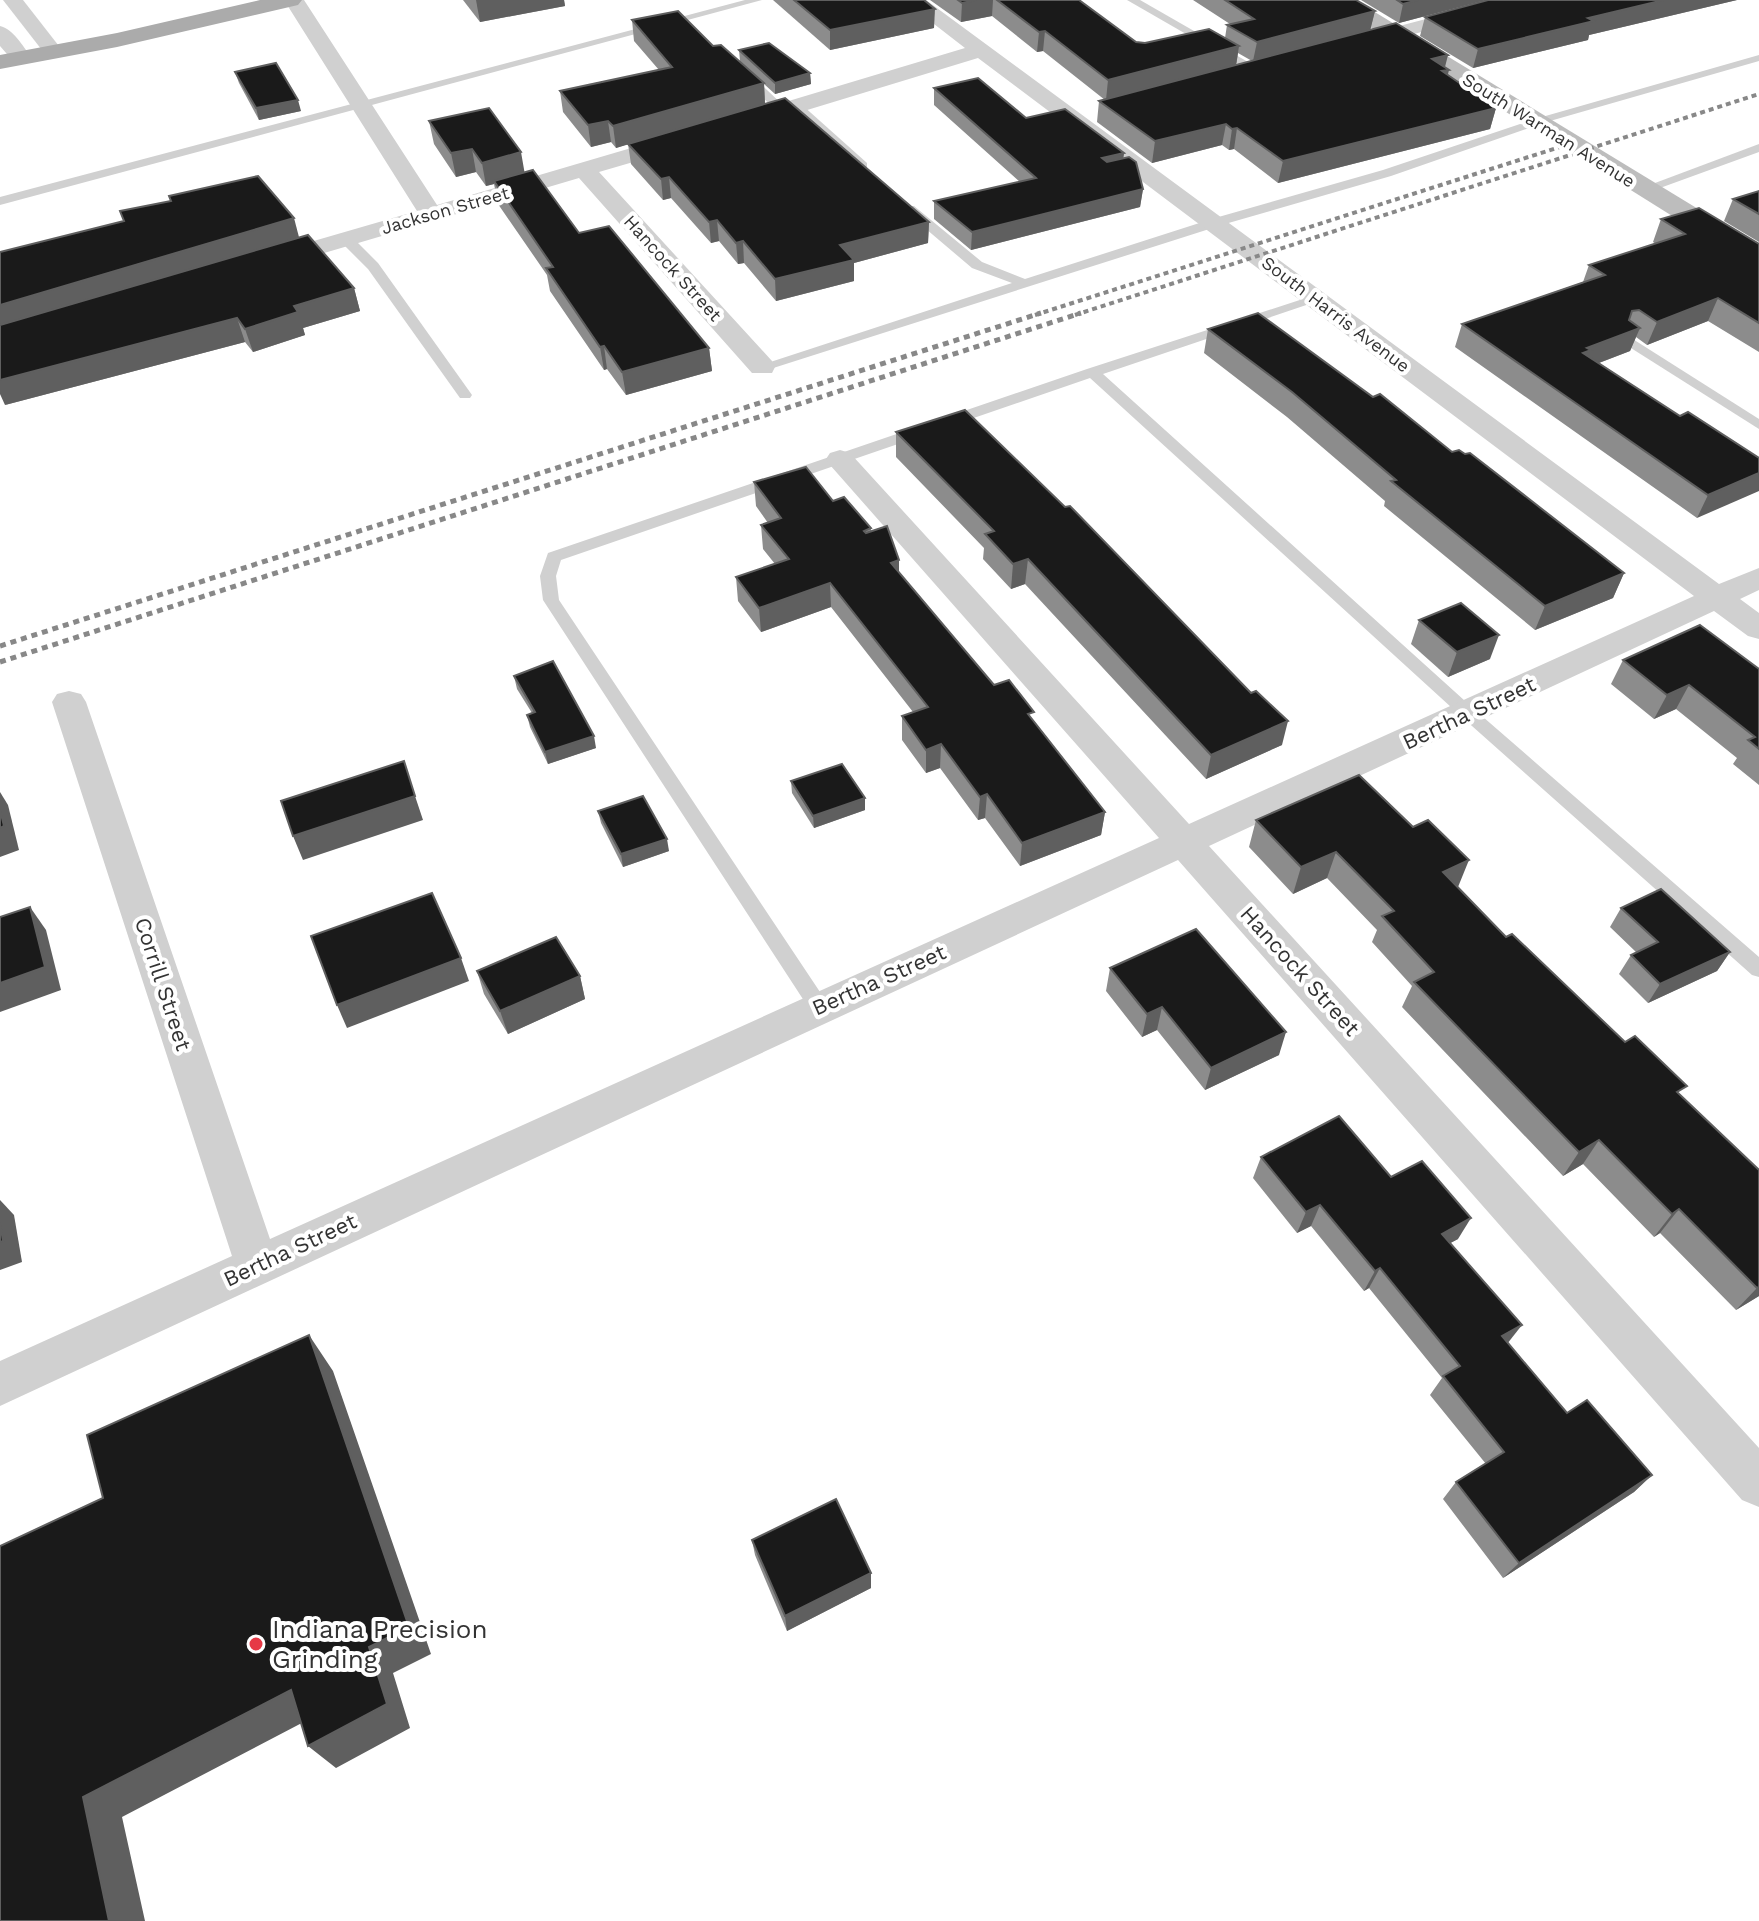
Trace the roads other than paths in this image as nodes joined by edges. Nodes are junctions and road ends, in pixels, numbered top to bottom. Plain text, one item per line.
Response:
1 (13, 0) edge
2 (221, 0) edge
3 (292, 0) edge
4 (757, 0) edge
5 (913, 0) edge
6 (1132, 0) edge
7 (1339, 0) edge
8 (1521, 0) edge
9 (684, 20) junction
10 (695, 30) edge
11 (0, 32) edge
12 (1394, 34) junction
13 (52, 50) junction
14 (982, 50) junction
15 (1331, 51) edge
16 (1759, 58) edge
17 (10, 60) edge
18 (731, 62) edge
19 (1263, 68) joint
20 (1227, 78) edge
21 (362, 105) junction
22 (790, 108) junction
23 (1535, 122) junction
24 (1759, 148) edge
25 (584, 169) junction
26 (877, 179) edge
27 (1645, 189) junction
28 (0, 201) edge
29 (901, 201) edge
30 (431, 214) junction
31 (1214, 223) junction
32 (346, 239) junction
33 (1759, 258) edge
34 (256, 266) edge
35 (1026, 284) junction
36 (1317, 299) junction
37 (1628, 340) edge
38 (762, 367) joint
39 (1092, 372) junction
40 (465, 395) dead end
41 (1759, 425) edge
42 (840, 459) junction
43 (1759, 578) edge
44 (1717, 598) junction
45 (1759, 629) edge
46 (69, 702) dead end
47 (1469, 714) junction
48 (1184, 842) junction
49 (1759, 969) edge
50 (819, 1007) junction
51 (257, 1265) junction
52 (0, 1384) edge
53 (1759, 1483) edge

1 - 13 street
2 - 13 main road
3 - 13 main road
3 - 21 street
4 - 9 lane
5 - 14 street, South Harris Avenue
6 - 19 lane
7 - 12 main road, South Warman Avenue
8 - 12 street
9 - 10 lane
9 - 21 lane
11 - 17 street
12 - 15 street
12 - 23 main road, South Warman Avenue
13 - 17 main road
14 - 22 street, Jackson Street
14 - 31 street, South Harris Avenue
16 - 23 lane
18 - 22 lane
19 - 20 street
21 - 28 lane
21 - 30 street
22 - 25 street, Jackson Street
22 - 26 lane
23 - 27 main road, South Warman Avenue
23 - 31 lane
24 - 27 lane
25 - 30 street, Jackson Street
25 - 38 street, Hancock Street
27 - 33 main road, South Warman Avenue
29 - 35 lane
30 - 32 street, Jackson Street
31 - 35 lane
31 - 36 street, South Harris Avenue
32 - 34 street, Jackson Street
32 - 40 lane
35 - 38 lane
36 - 39 lane
36 - 44 street, South Harris Avenue
37 - 41 lane
39 - 42 lane
39 - 47 lane
42 - 48 street, Hancock Street
42 - 50 lane
43 - 44 street, Bertha Street
44 - 45 street, South Harris Avenue
44 - 47 street, Bertha Street
46 - 51 street, Corrill Street
47 - 48 street, Bertha Street
47 - 49 lane
48 - 50 street, Bertha Street
48 - 53 street, Hancock Street
50 - 51 street, Bertha Street
51 - 52 street, Bertha Street

